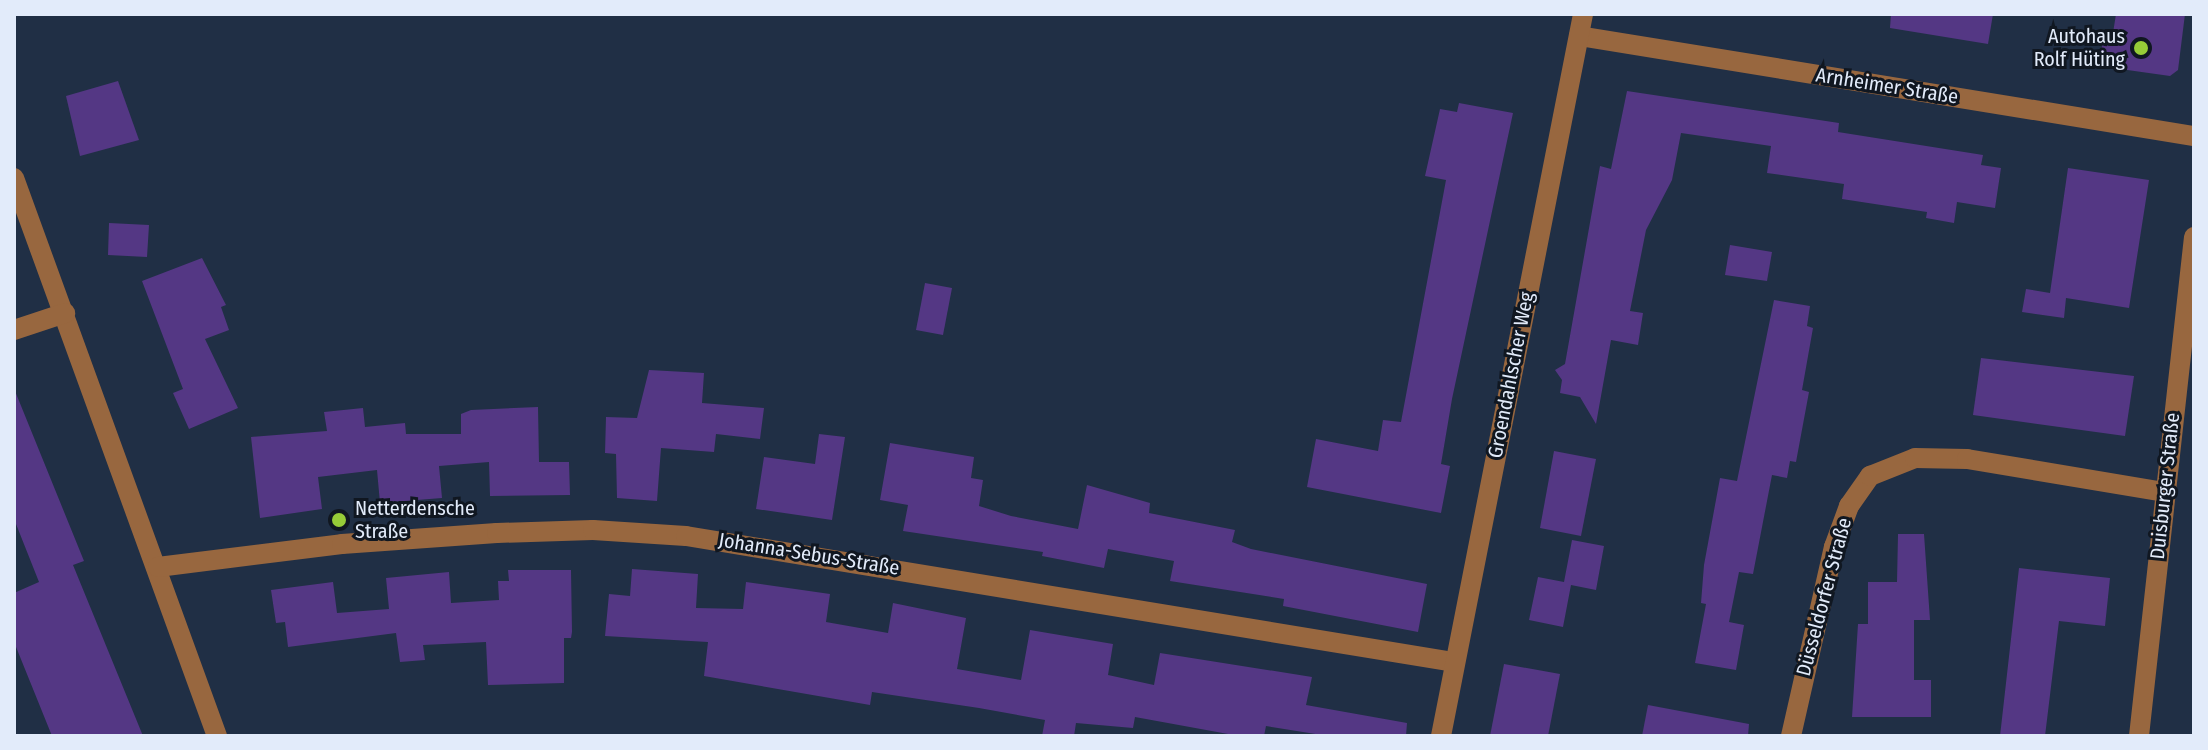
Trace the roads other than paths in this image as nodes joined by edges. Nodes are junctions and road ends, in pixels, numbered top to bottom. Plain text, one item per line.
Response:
1 (1583, 14) edge
2 (1579, 36) junction
3 (2194, 136) edge
4 (14, 178) edge
5 (2194, 237) edge
6 (65, 313) junction
7 (14, 330) edge
8 (2164, 492) junction
9 (158, 567) junction
10 (1454, 662) junction
11 (217, 736) edge
12 (1441, 736) edge
13 (1791, 736) edge
14 (2139, 736) edge

1 - 2 street, Groendahlscher Weg
2 - 3 street, Arnheimer Straße
2 - 10 street, Groendahlscher Weg
4 - 6 street
5 - 8 street, Duisburger Straße
6 - 7 street
6 - 9 street
8 - 13 street, Düsseldorfer Straße
8 - 14 street, Duisburger Straße
9 - 10 street, Johanna-Sebus-Straße
9 - 11 street
10 - 12 street, Groendahlscher Weg

